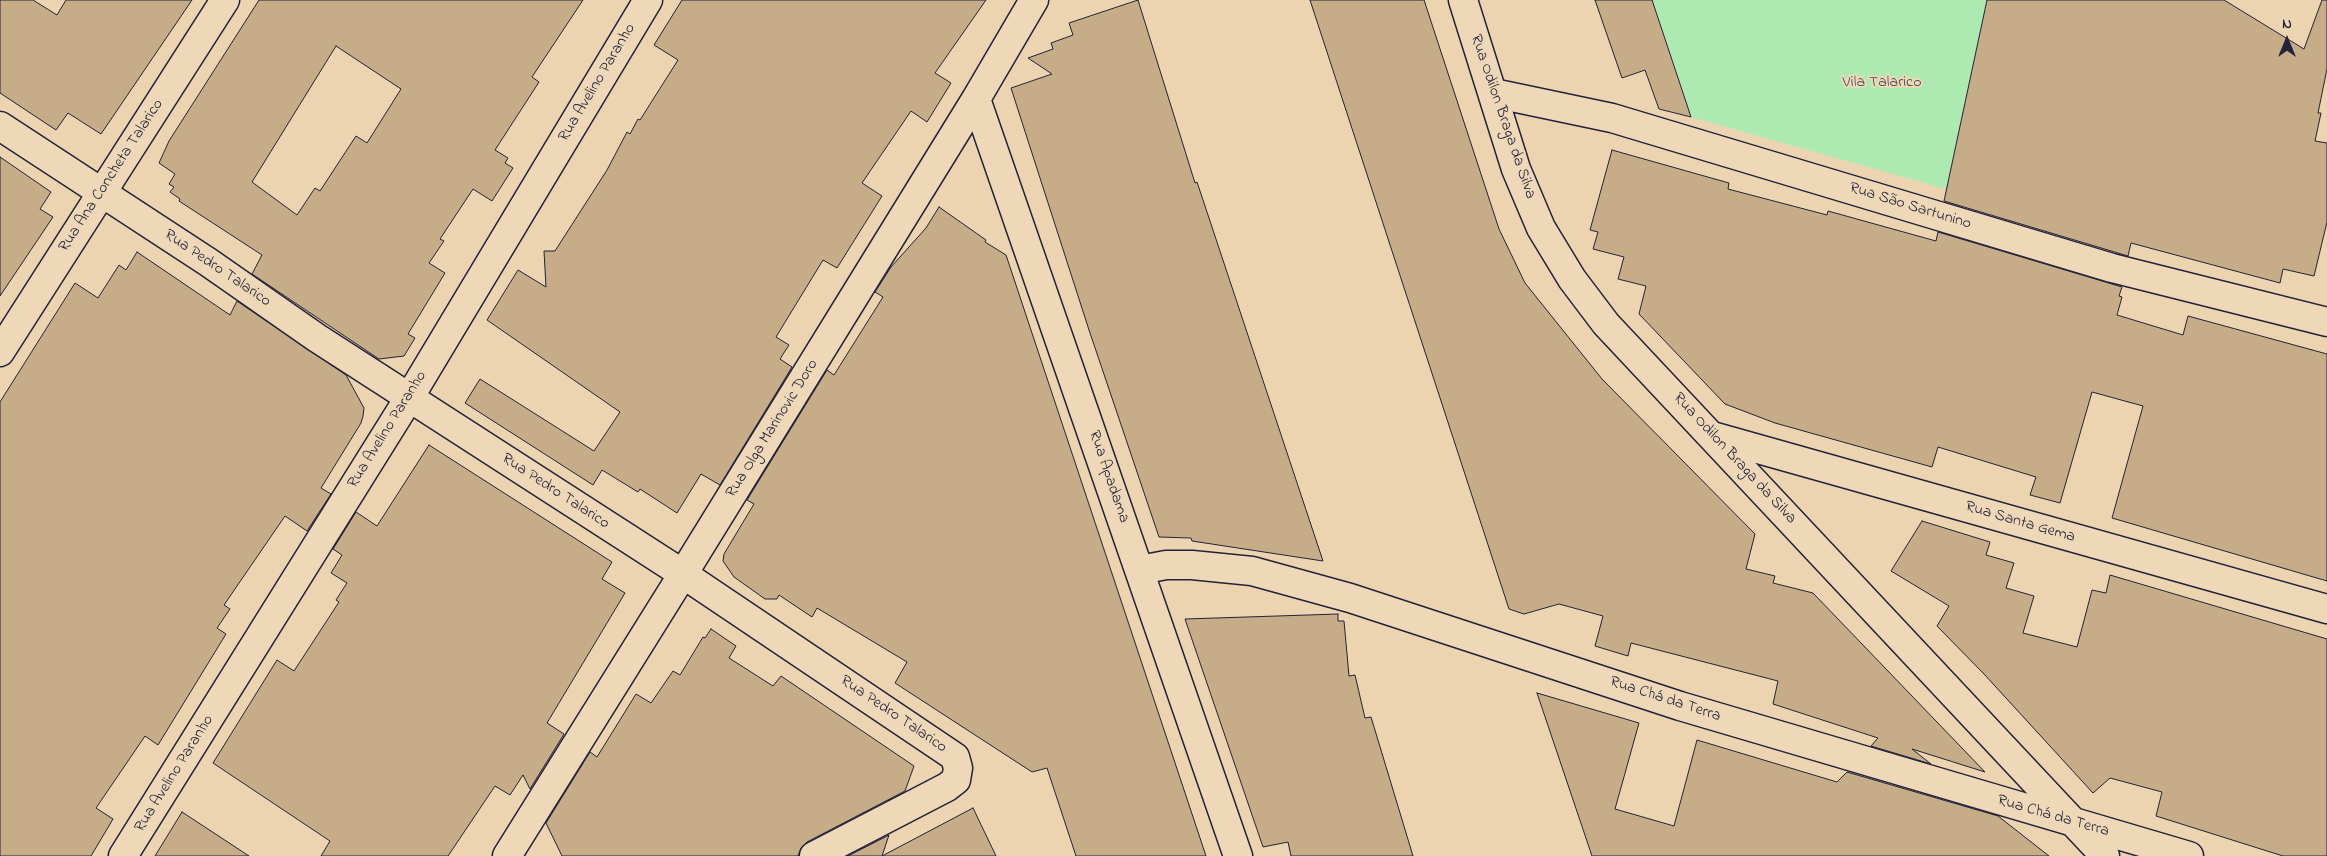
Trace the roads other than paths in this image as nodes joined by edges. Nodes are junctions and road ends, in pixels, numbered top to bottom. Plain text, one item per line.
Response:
1 (225, 0) edge
2 (648, 0) edge
3 (1034, 0) edge
4 (1463, 0) edge
5 (1493, 93) junction
6 (976, 99) junction
7 (0, 126) edge
8 (101, 192) junction
9 (2327, 322) edge
10 (0, 352) edge
11 (408, 398) junction
12 (1712, 436) junction
13 (1140, 570) junction
14 (684, 574) junction
15 (2327, 609) edge
16 (2074, 823) junction
17 (124, 856) edge
18 (507, 856) edge
19 (814, 856) edge
20 (1238, 856) edge
21 (2105, 856) edge
22 (2189, 856) edge

1 - 8 street, Rua Ana Concheta Talarico
2 - 11 street, Rua Avelino Paranho
3 - 6 street, Rua Olga Marinovic Doro
4 - 5 street, Rua Odilon Braga da Silva
5 - 9 street, Rua São Sartunino
5 - 12 street, Rua Odilon Braga da Silva
6 - 13 street, Rua Apadama
6 - 14 street, Rua Olga Marinovic Doro
7 - 8 street, Rua Pedro Talarico
8 - 10 street, Rua Ana Concheta Talarico
8 - 11 street, Rua Pedro Talarico
11 - 14 street, Rua Pedro Talarico
11 - 17 street, Rua Avelino Paranho
12 - 15 street, Rua Santa Gema
12 - 16 street, Rua Odilon Braga da Silva
13 - 16 street, Rua Chá da Terra
13 - 20 street, Rua Apadama
14 - 18 street, Rua Olga Marinovic Doro
14 - 19 street, Rua Pedro Talarico
16 - 21 street, Rua Odilon Braga da Silva
16 - 22 street, Rua Chá da Terra

